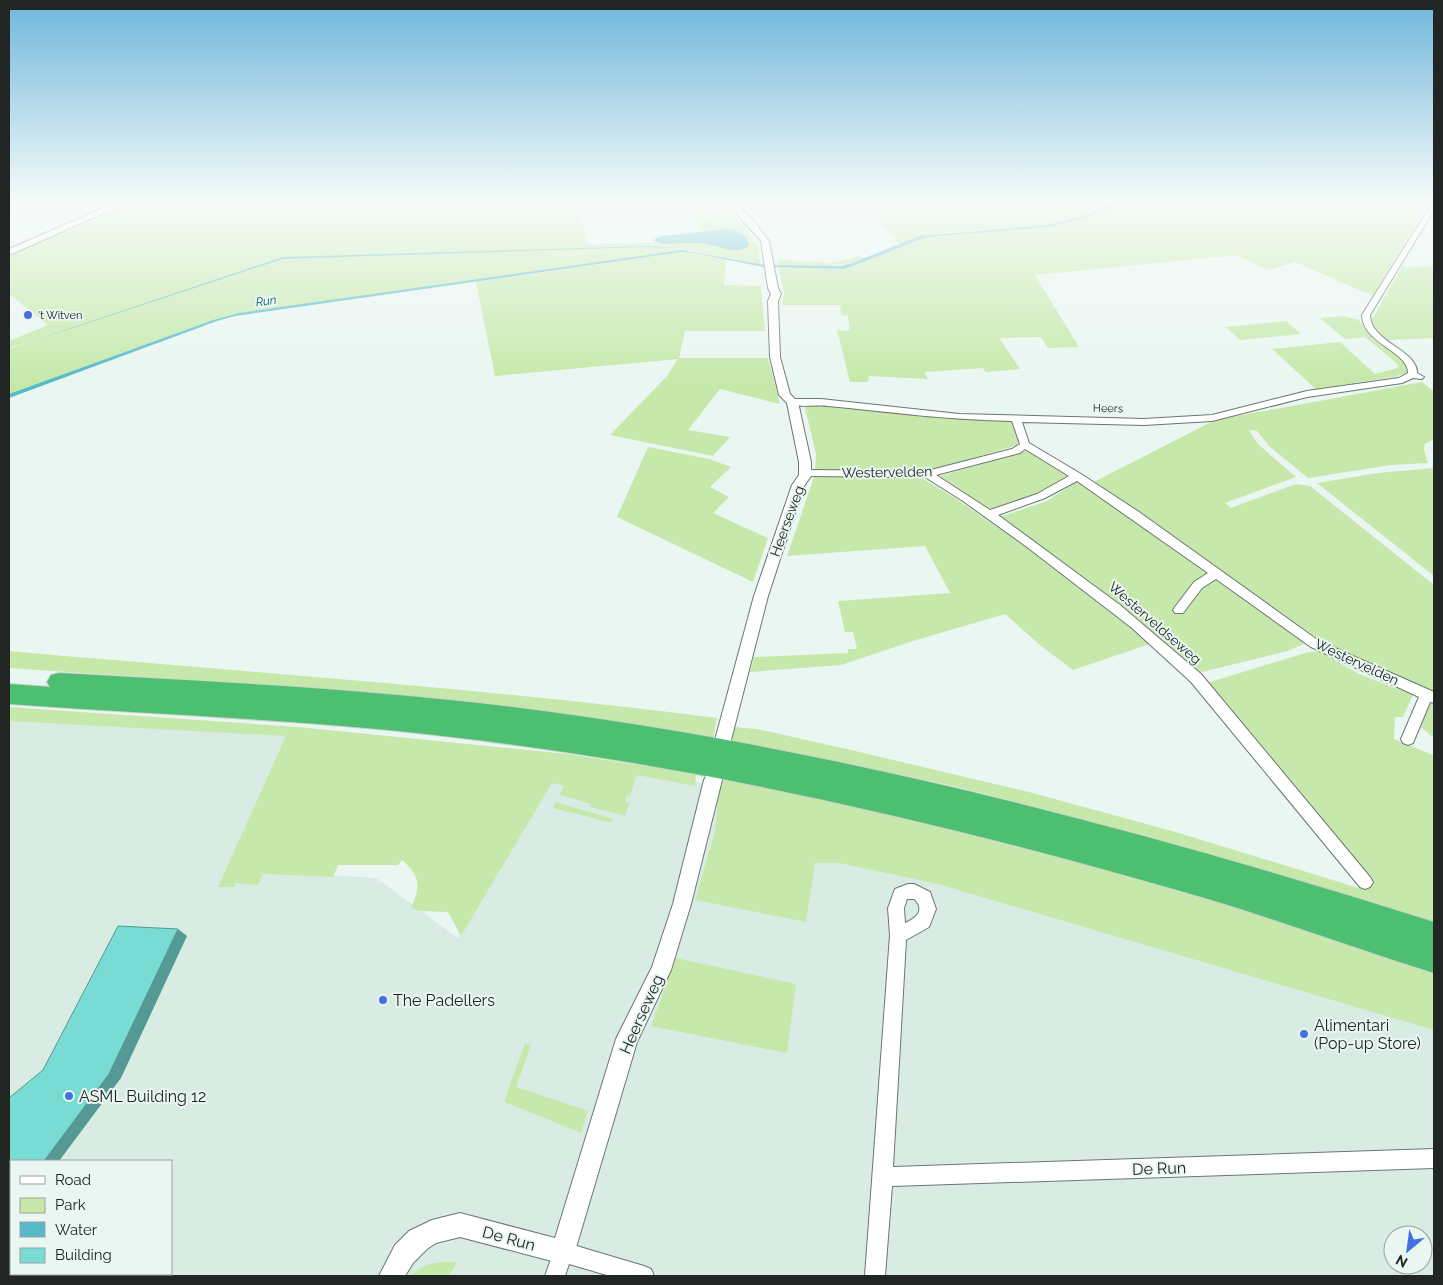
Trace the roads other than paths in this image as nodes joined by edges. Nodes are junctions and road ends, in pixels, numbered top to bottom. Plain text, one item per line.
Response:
1 (770, 260) edge
2 (1400, 260) edge
3 (792, 402) junction
4 (1016, 419) junction
5 (1025, 445) junction
6 (805, 473) junction
7 (927, 474) junction
8 (1076, 476) junction
9 (989, 514) junction
10 (1216, 573) junction
11 (1179, 610) dead end
12 (9, 678) edge
13 (9, 694) edge
14 (1430, 697) edge
15 (1408, 739) dead end
16 (723, 740) dead end
17 (713, 780) dead end
18 (1365, 882) dead end
19 (898, 936) dead end
20 (1434, 937) edge
21 (1434, 958) edge
22 (1434, 1159) edge
23 (883, 1177) junction
24 (563, 1252) junction
25 (391, 1276) edge
26 (555, 1276) edge
27 (644, 1276) edge
28 (875, 1276) edge

1 - 3 street, Heerseweg
2 - 4 street, Heers
3 - 4 street, Heers
3 - 6 street, Heerseweg
4 - 5 street
5 - 7 street, Westervelden
5 - 8 street, Westervelden
6 - 7 street, Westervelden
6 - 16 street, Heerseweg
7 - 9 street, Westerveldseweg
8 - 9 street
8 - 10 street, Westervelden
9 - 18 street, Westerveldseweg
10 - 11 street
10 - 14 street, Westervelden
12 - 20 highway
13 - 21 highway
14 - 15 street, Westervelden
17 - 24 street, Heerseweg
19 - 23 street
22 - 23 street, De Run
23 - 28 street
24 - 25 street, De Run
24 - 26 street, Heerseweg
24 - 27 street, De Run

